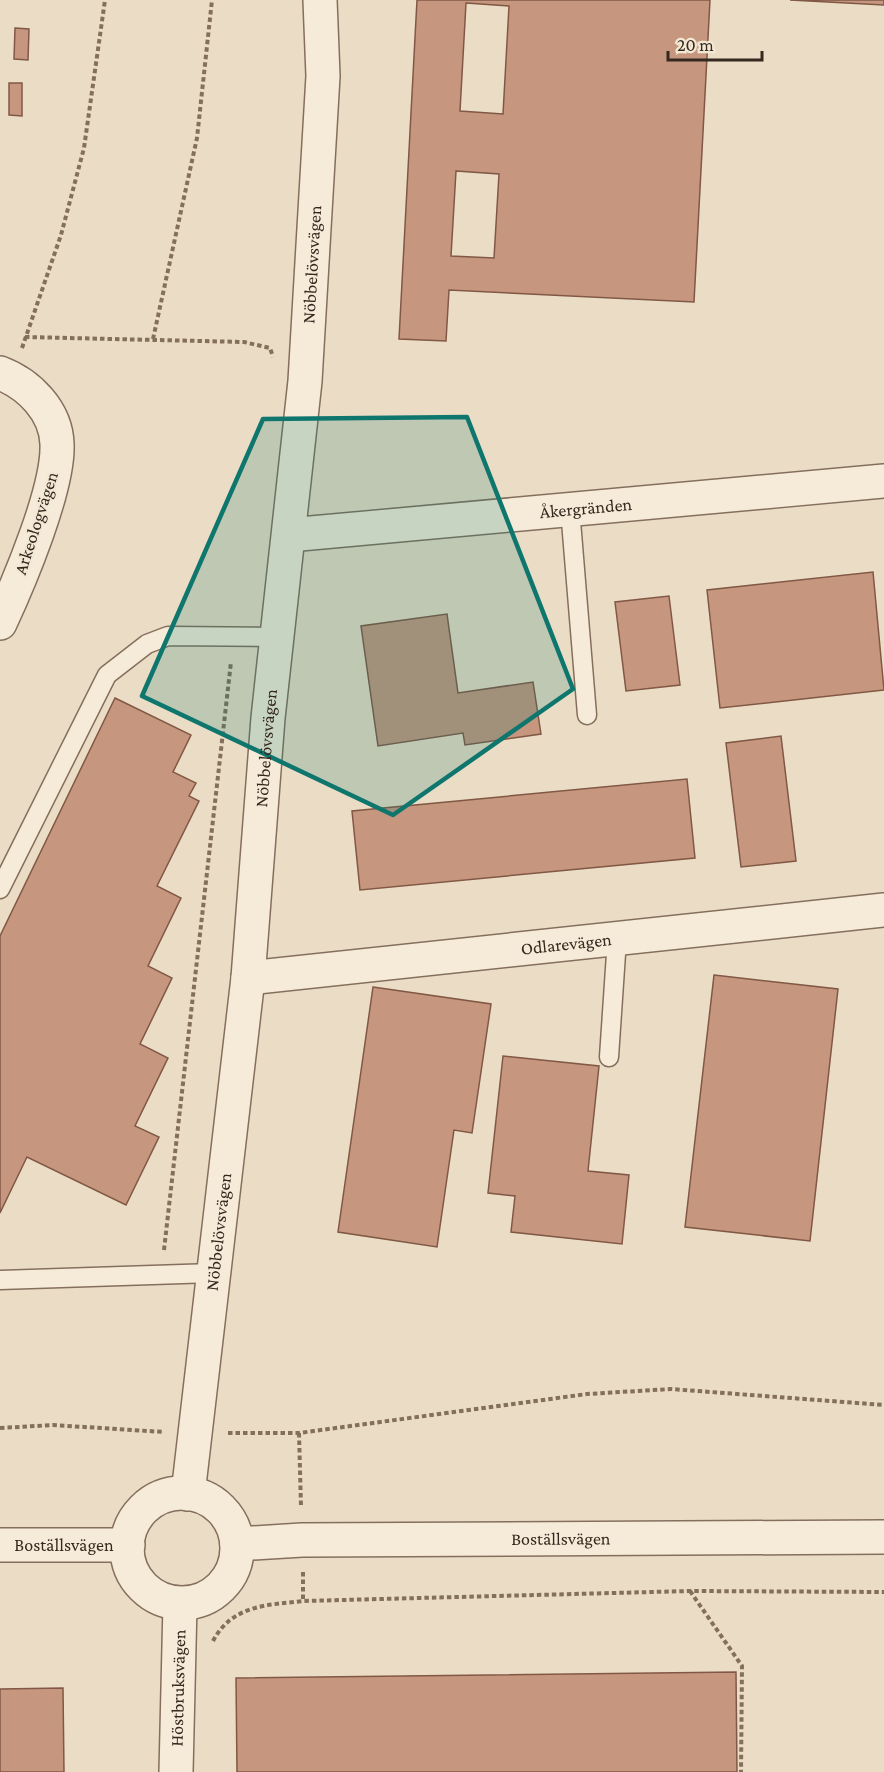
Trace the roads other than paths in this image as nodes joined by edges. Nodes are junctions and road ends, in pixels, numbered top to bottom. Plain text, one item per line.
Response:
1 (320, 0) edge
2 (6, 375) edge
3 (884, 481) edge
4 (570, 509) junction
5 (289, 535) junction
6 (0, 623) edge
7 (277, 637) junction
8 (587, 715) dead end
9 (0, 889) edge
10 (884, 910) edge
11 (617, 939) junction
12 (248, 978) junction
13 (609, 1057) dead end
14 (213, 1273) junction
15 (0, 1280) edge
16 (188, 1494) junction
17 (884, 1537) edge
18 (237, 1544) junction
19 (0, 1545) edge
20 (128, 1545) junction
21 (180, 1604) junction
22 (176, 1772) edge

1 - 5 street, Nöbbelövsvägen
2 - 6 street, Arkeologvägen
3 - 4 street, Åkergränden
4 - 5 street, Åkergränden
4 - 8 lane
5 - 7 street, Nöbbelövsvägen
7 - 9 lane
7 - 12 street, Nöbbelövsvägen
10 - 11 street, Odlarevägen
11 - 12 street, Odlarevägen
11 - 13 lane
12 - 14 street, Nöbbelövsvägen
14 - 15 lane
14 - 16 street, Nöbbelövsvägen
16 - 18 street
16 - 20 street, Boställsvägen
17 - 18 street, Boställsvägen
18 - 21 street
19 - 20 street, Boställsvägen
20 - 21 street, Boställsvägen
21 - 22 street, Höstbruksvägen

